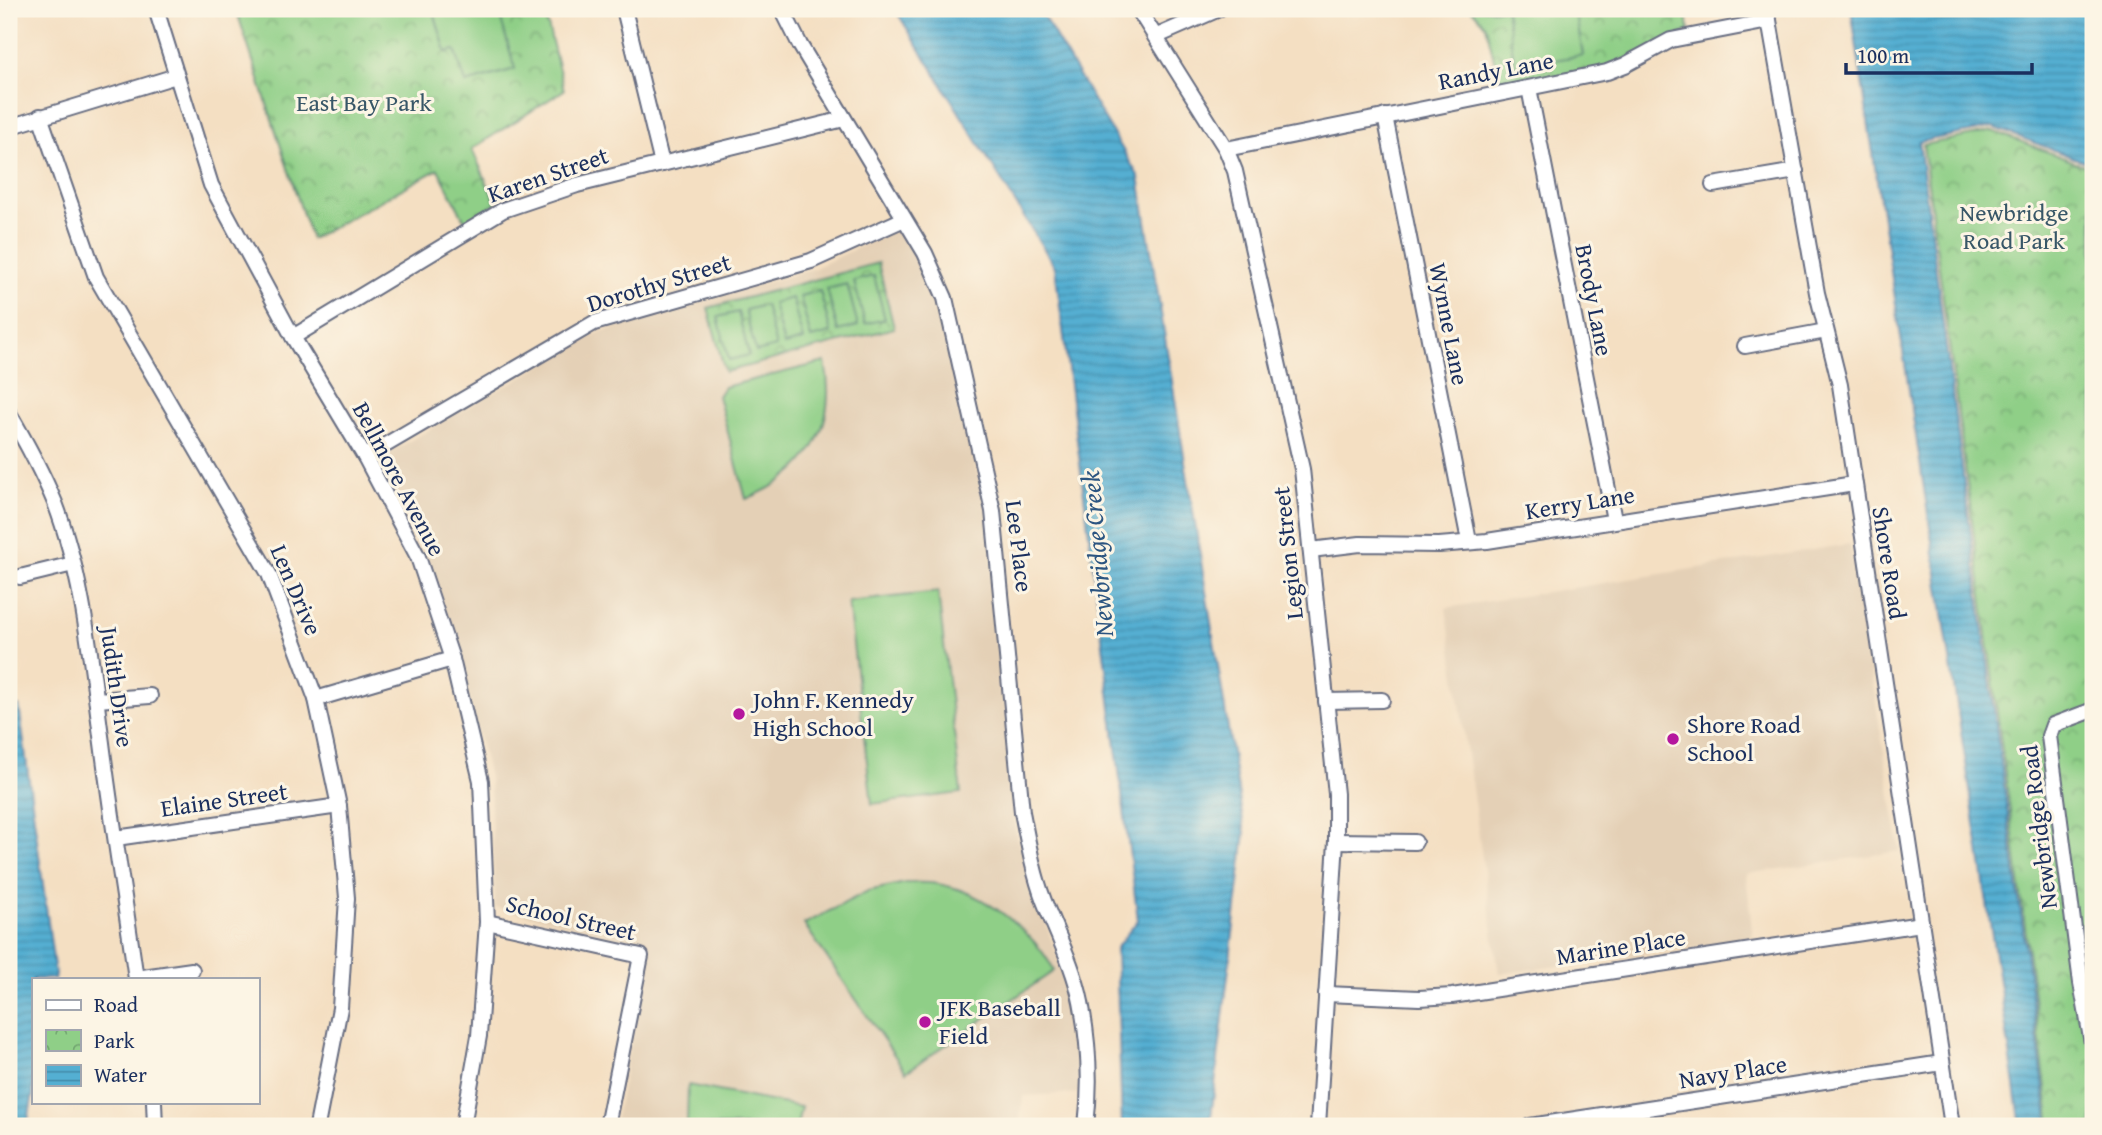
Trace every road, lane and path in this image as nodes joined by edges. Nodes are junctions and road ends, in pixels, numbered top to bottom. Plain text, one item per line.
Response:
1 (156, 9) edge
2 (624, 9) edge
3 (782, 9) edge
4 (1138, 9) edge
5 (1219, 9) edge
6 (1768, 15) edge
7 (1155, 37) junction
8 (176, 76) junction
9 (1529, 88) junction
10 (40, 116) junction
11 (1385, 116) junction
12 (844, 119) junction
13 (9, 127) edge
14 (1226, 149) junction
15 (662, 164) junction
16 (1796, 171) junction
17 (1713, 185) dead end
18 (904, 219) junction
19 (1826, 331) junction
20 (293, 337) junction
21 (1745, 346) dead end
22 (9, 413) edge
23 (365, 457) junction
24 (1854, 484) junction
25 (1614, 520) junction
26 (1469, 541) junction
27 (1311, 550) junction
28 (73, 564) junction
29 (20, 577) dead end
30 (452, 659) junction
31 (150, 696) dead end
32 (316, 698) junction
33 (97, 700) junction
34 (1382, 700) dead end
35 (1326, 701) junction
36 (2093, 710) edge
37 (339, 806) junction
38 (116, 838) junction
39 (1336, 841) junction
40 (1415, 842) dead end
41 (487, 922) junction
42 (1921, 924) junction
43 (192, 970) dead end
44 (136, 978) edge
45 (142, 978) edge
46 (1326, 994) junction
47 (2093, 1049) edge
48 (1942, 1063) junction
49 (154, 1104) edge
50 (155, 1126) edge
51 (317, 1126) edge
52 (463, 1126) edge
53 (607, 1126) edge
54 (1086, 1126) edge
55 (1318, 1126) edge
56 (1530, 1126) edge
57 (1952, 1126) edge

1 - 8 street, Bellmore Avenue
2 - 15 street
3 - 12 street, Lee Place
4 - 7 street, Legion Street
5 - 7 street
6 - 9 street, Randy Lane
6 - 16 street, Shore Road
7 - 14 street, Legion Street
8 - 10 street
8 - 20 street, Bellmore Avenue
9 - 11 street, Randy Lane
9 - 25 street, Brody Lane
10 - 13 street
10 - 32 street, Len Drive
11 - 14 street, Randy Lane
11 - 26 street, Wynne Lane
12 - 15 street, Karen Street
12 - 18 street, Lee Place
14 - 27 street, Legion Street
15 - 20 street, Karen Street
16 - 17 street
16 - 19 street, Shore Road
18 - 23 street, Dorothy Street
18 - 54 street, Lee Place
19 - 21 street
19 - 24 street, Shore Road
20 - 23 street, Bellmore Avenue
22 - 28 street, Judith Drive
23 - 30 street, Bellmore Avenue
24 - 25 street, Kerry Lane
24 - 42 street, Shore Road
25 - 26 street, Kerry Lane
26 - 27 street, Kerry Lane
27 - 35 street, Legion Street
28 - 29 street
28 - 33 street, Judith Drive
30 - 32 street
30 - 41 street, Bellmore Avenue
31 - 33 street
32 - 37 street, Len Drive
33 - 38 street, Judith Drive
34 - 35 street
35 - 39 street, Legion Street
36 - 47 street, Newbridge Road
37 - 38 street, Elaine Street
37 - 51 street, Len Drive
38 - 44 street, Judith Drive
39 - 40 street
39 - 46 street, Legion Street
41 - 52 street, Bellmore Avenue
41 - 53 street, School Street
42 - 46 street, Marine Place
42 - 48 street, Shore Road
43 - 45 street
46 - 55 street, Legion Street
48 - 56 street, Navy Place
48 - 57 street, Shore Road
49 - 50 street

